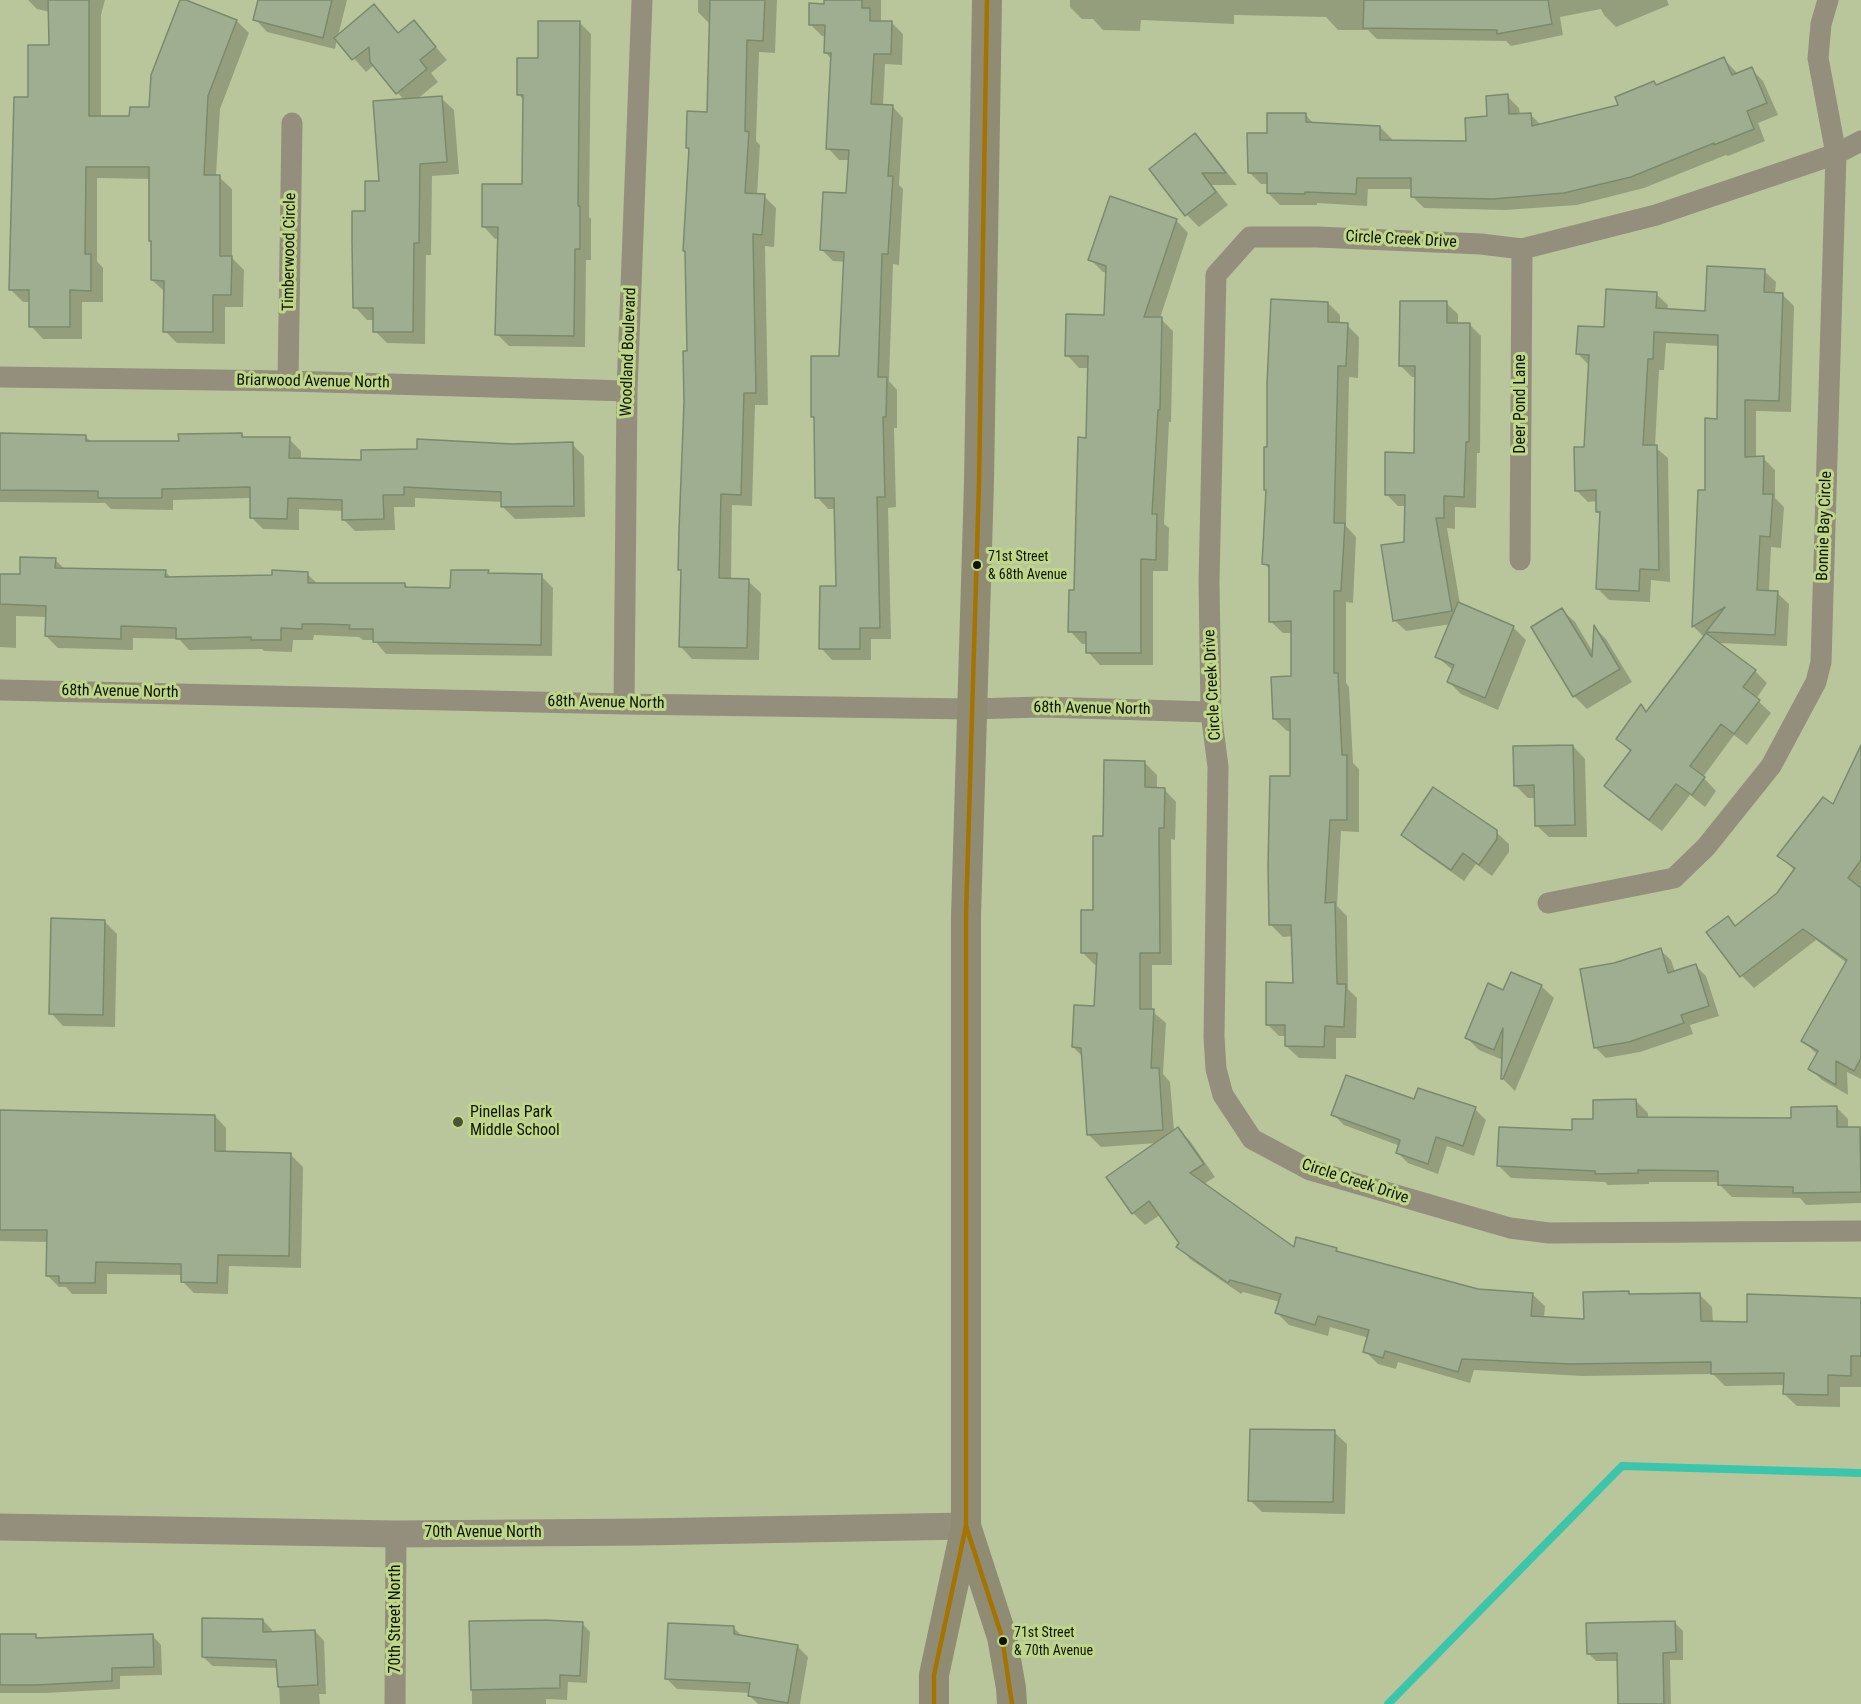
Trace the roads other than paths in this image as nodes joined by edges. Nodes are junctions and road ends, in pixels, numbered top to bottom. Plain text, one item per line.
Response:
1 (642, 0) edge
2 (987, 0) edge
3 (1828, 0) edge
4 (292, 123) dead end
5 (1861, 141) edge
6 (1836, 154) junction
7 (1522, 249) junction
8 (0, 377) edge
9 (288, 381) junction
10 (627, 392) junction
11 (1520, 560) dead end
12 (0, 690) edge
13 (624, 704) junction
14 (971, 709) junction
15 (1211, 712) junction
16 (1548, 903) dead end
17 (1861, 1231) edge
18 (966, 1526) junction
19 (0, 1527) edge
20 (396, 1534) junction
21 (395, 1704) edge
22 (934, 1704) edge
23 (1011, 1704) edge

1 - 10 street, Woodland Boulevard
2 - 14 main road
3 - 6 street, Bonnie Bay Circle
4 - 9 street, Timberwood Circle
5 - 6 street, Circle Creek Drive
6 - 7 street, Circle Creek Drive
6 - 16 street, Bonnie Bay Circle
7 - 11 street, Deer Pond Lane
7 - 15 street, Circle Creek Drive
8 - 9 street, Briarwood Avenue North
9 - 10 street, Briarwood Avenue North
10 - 13 street, Woodland Boulevard
12 - 13 street, 68th Avenue North
13 - 14 street, 68th Avenue North
14 - 15 street, 68th Avenue North
14 - 18 main road
15 - 17 street, Circle Creek Drive
18 - 20 street, 70th Avenue North
18 - 22 main road
18 - 23 main road
19 - 20 street, 70th Avenue North
20 - 21 street, 70th Street North

